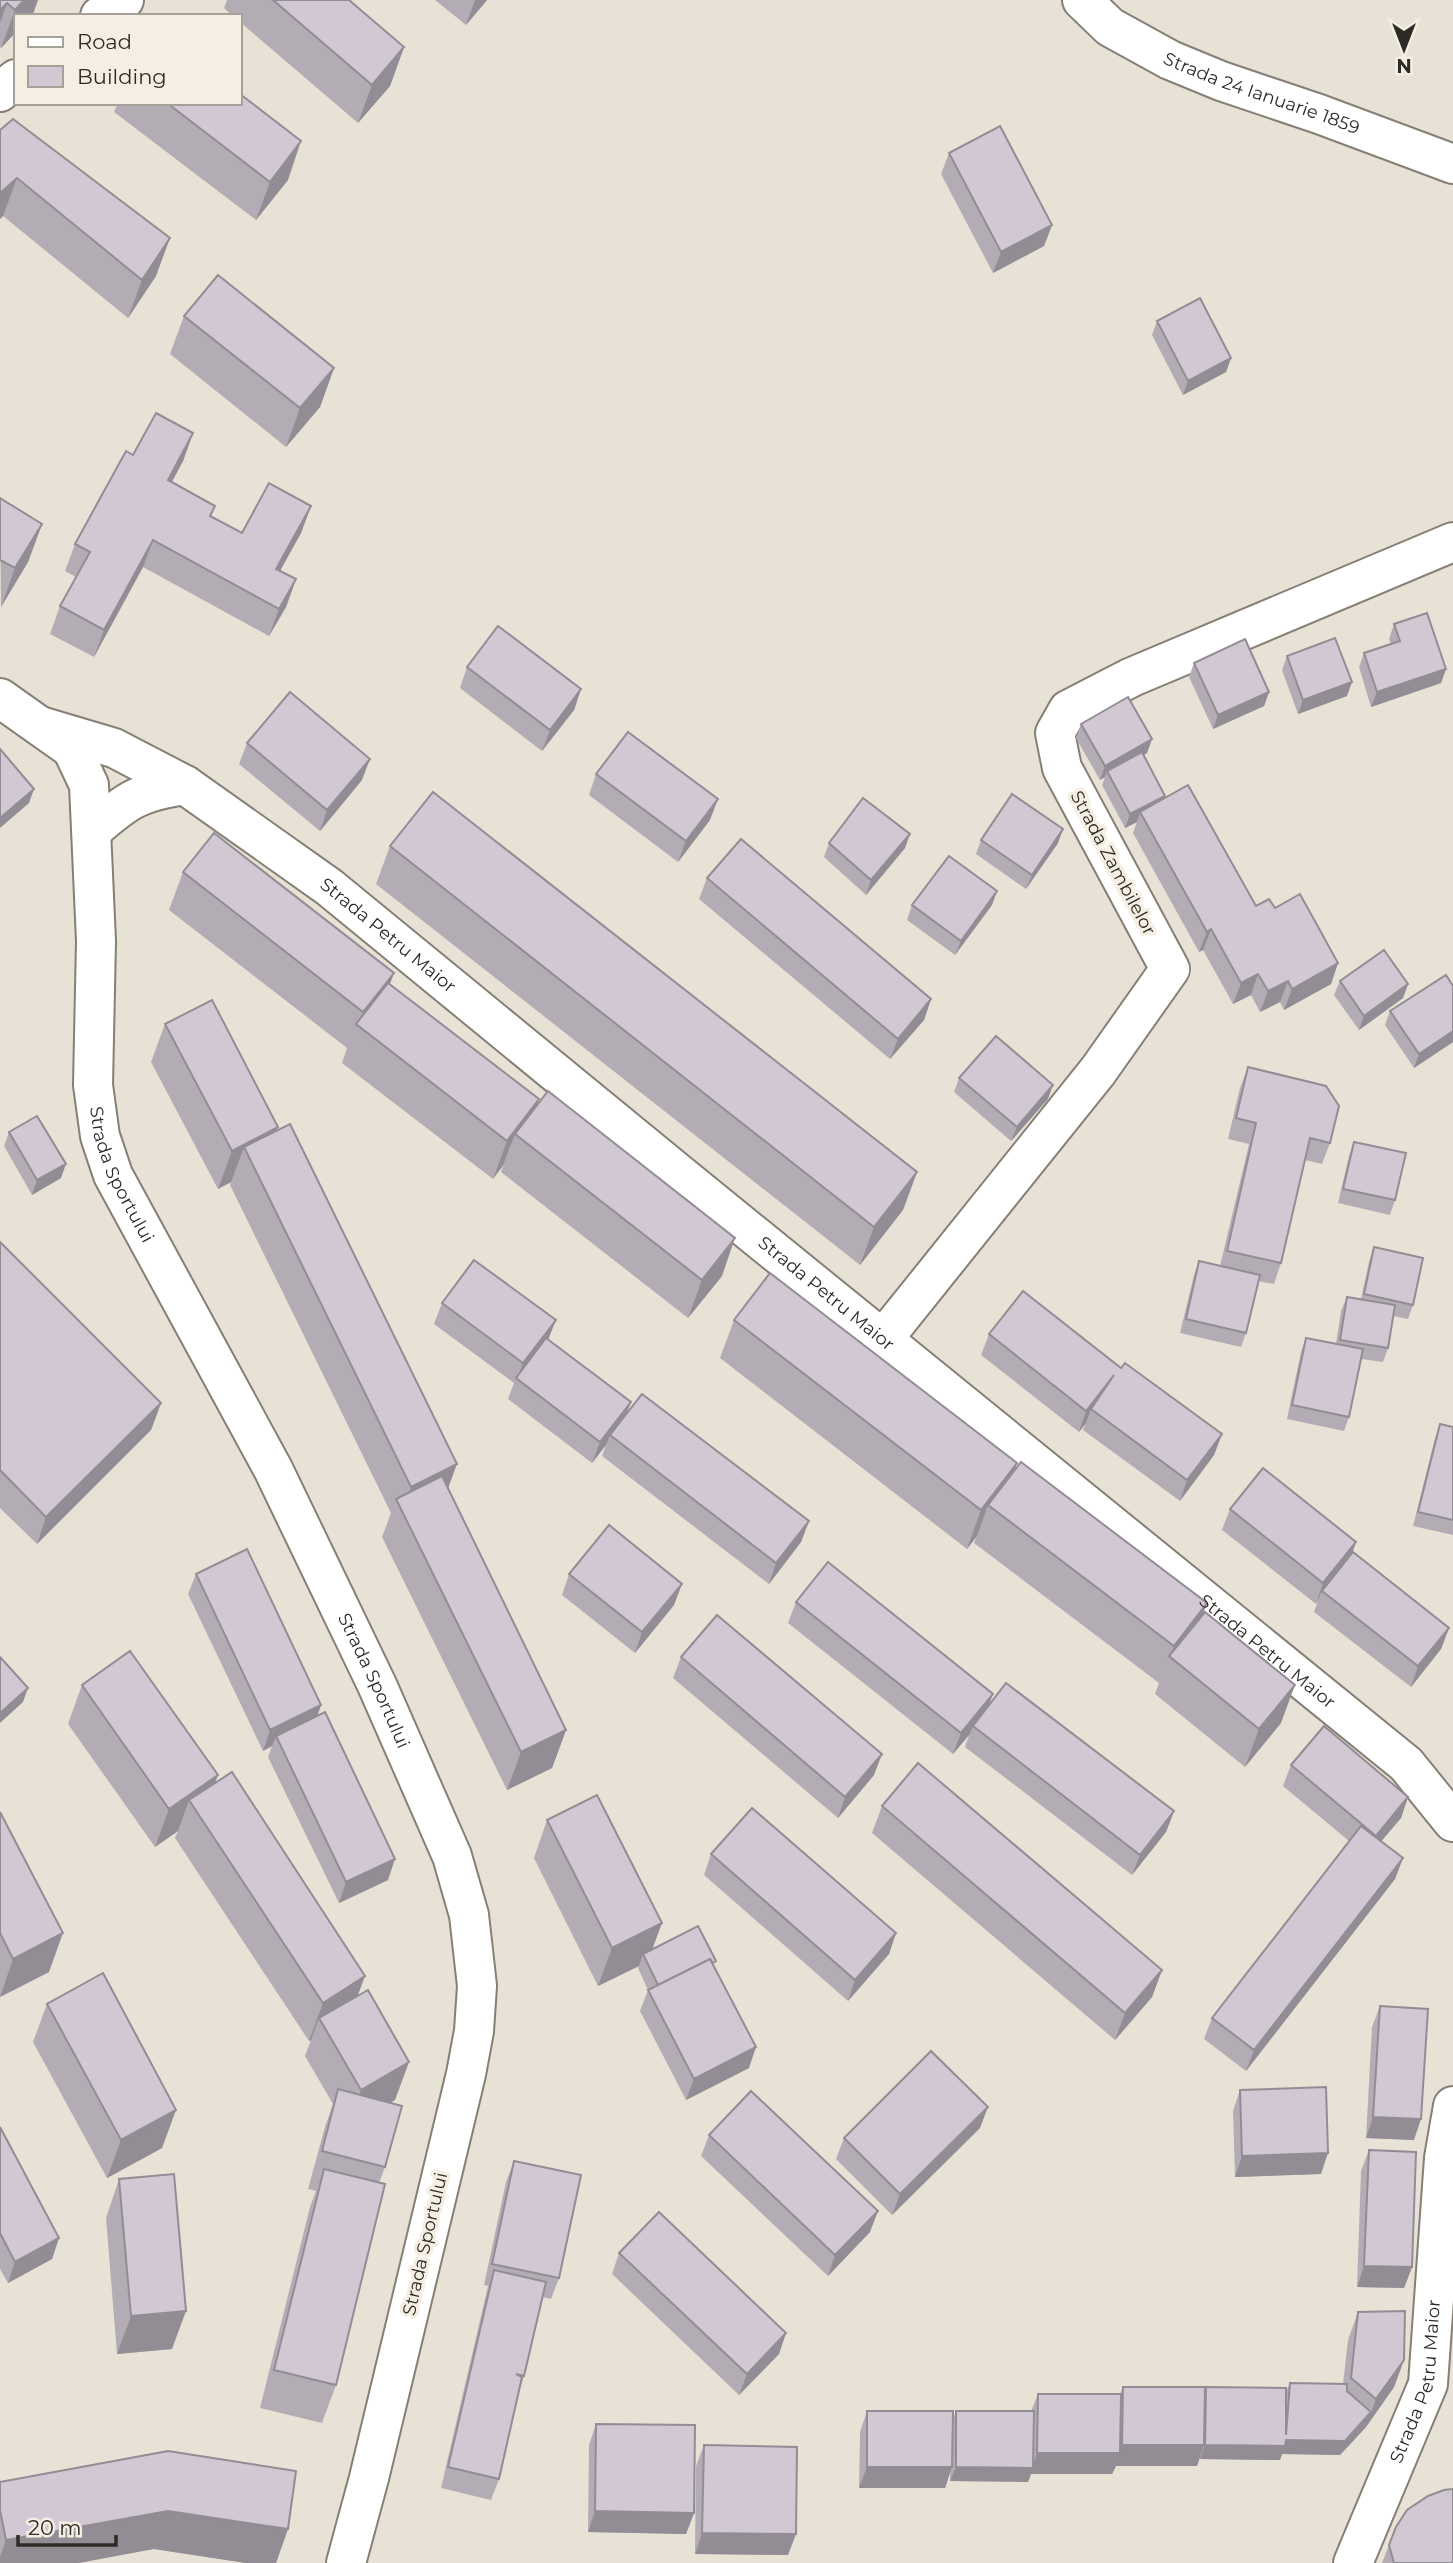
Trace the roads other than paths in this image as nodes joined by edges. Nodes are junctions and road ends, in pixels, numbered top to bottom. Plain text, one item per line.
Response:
1 (124, 0) edge
2 (1082, 0) edge
3 (103, 14) edge
4 (14, 81) edge
5 (0, 92) edge
6 (1453, 164) edge
7 (1453, 542) edge
8 (0, 698) edge
9 (35, 724) junction
10 (185, 786) junction
11 (93, 830) junction
12 (883, 1339) junction
13 (1453, 1822) edge
14 (1453, 2106) edge
15 (346, 2563) edge
16 (1353, 2563) edge

1 - 3 street
2 - 6 street, Strada 24 Ianuarie 1859
4 - 5 street
7 - 12 street, Strada Zambilelor
8 - 9 street, Strada Petru Maior
9 - 10 street, Strada Petru Maior
9 - 11 street, Strada Petru Maior
10 - 11 street
10 - 12 street, Strada Petru Maior
11 - 15 street, Strada Sportului
12 - 13 street, Strada Petru Maior
14 - 16 street, Strada Petru Maior

